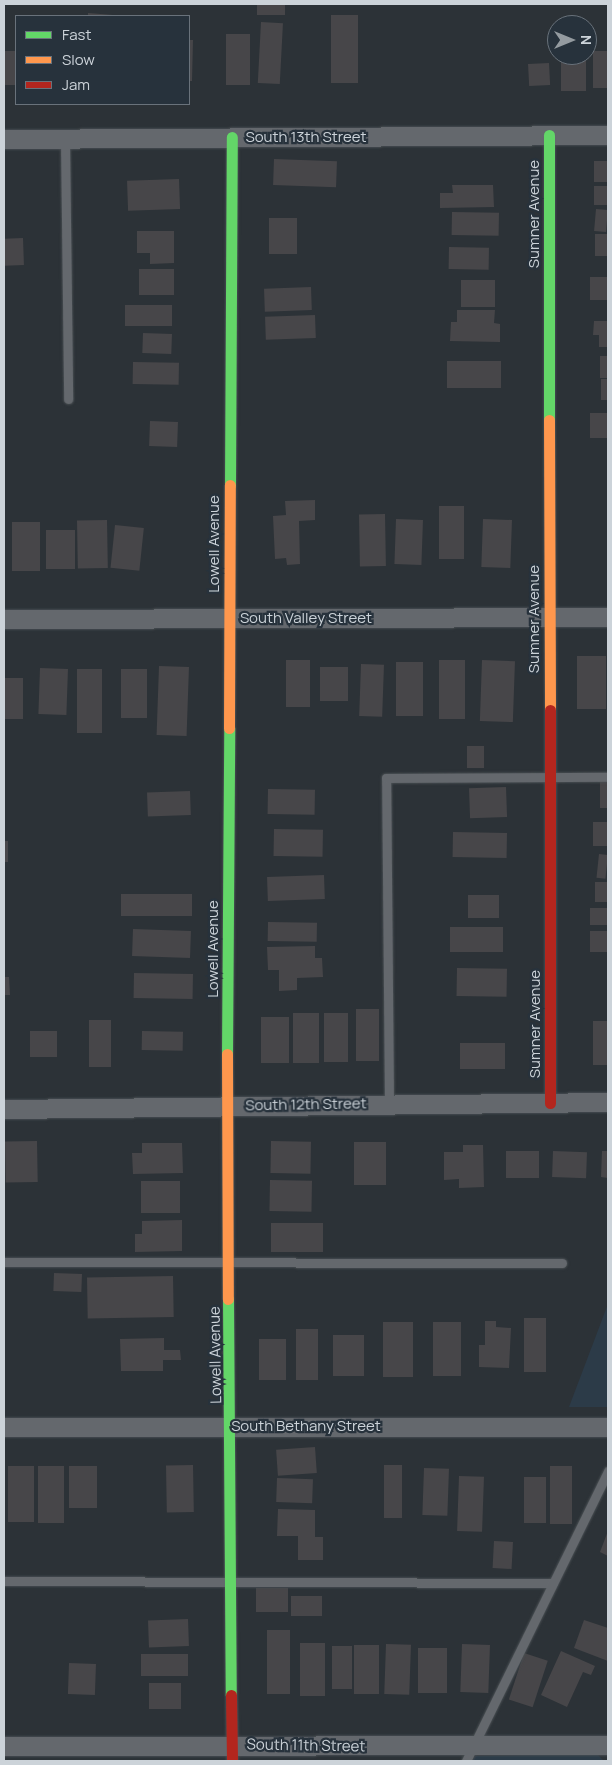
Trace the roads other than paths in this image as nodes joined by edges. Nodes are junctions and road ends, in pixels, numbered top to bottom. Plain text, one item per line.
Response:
1 (549, 135) junction
2 (608, 135) edge
3 (65, 138) junction
4 (232, 138) junction
5 (4, 139) edge
6 (68, 399) dead end
7 (608, 616) edge
8 (549, 617) junction
9 (228, 618) junction
10 (4, 619) edge
11 (549, 777) junction
12 (608, 777) edge
13 (608, 1102) edge
14 (389, 1103) junction
15 (550, 1103) junction
16 (228, 1105) junction
17 (4, 1109) edge
18 (228, 1261) junction
19 (4, 1262) edge
20 (562, 1263) dead end
21 (231, 1426) junction
22 (608, 1426) edge
23 (4, 1427) edge
24 (608, 1471) edge
25 (4, 1581) edge
26 (231, 1582) junction
27 (553, 1584) junction
28 (608, 1745) edge
29 (4, 1746) edge
30 (232, 1753) edge
31 (469, 1754) edge

1 - 2 street, South 13th Street
1 - 4 street, South 13th Street
1 - 8 street, Sumner Avenue
3 - 4 street, South 13th Street
3 - 5 street, South 13th Street
3 - 6 lane
4 - 9 street, Lowell Avenue
7 - 8 street, South Valley Street
8 - 9 street, South Valley Street
8 - 11 street, Sumner Avenue
9 - 10 street, South Valley Street
9 - 16 street, Lowell Avenue
11 - 12 lane
11 - 14 lane
11 - 15 street, Sumner Avenue
13 - 15 street, South 12th Street
14 - 15 street, South 12th Street
14 - 16 street, South 12th Street
16 - 17 street, South 12th Street
16 - 18 street, Lowell Avenue
18 - 19 lane
18 - 20 lane
18 - 21 street, Lowell Avenue
21 - 22 street, South Bethany Street
21 - 23 street, South Bethany Street
21 - 26 street, Lowell Avenue
24 - 27 lane
25 - 26 lane
26 - 27 lane
26 - 30 street, Lowell Avenue
27 - 31 lane
28 - 31 street, South 11th Street
29 - 30 street, South 11th Street
30 - 31 street, South 11th Street

